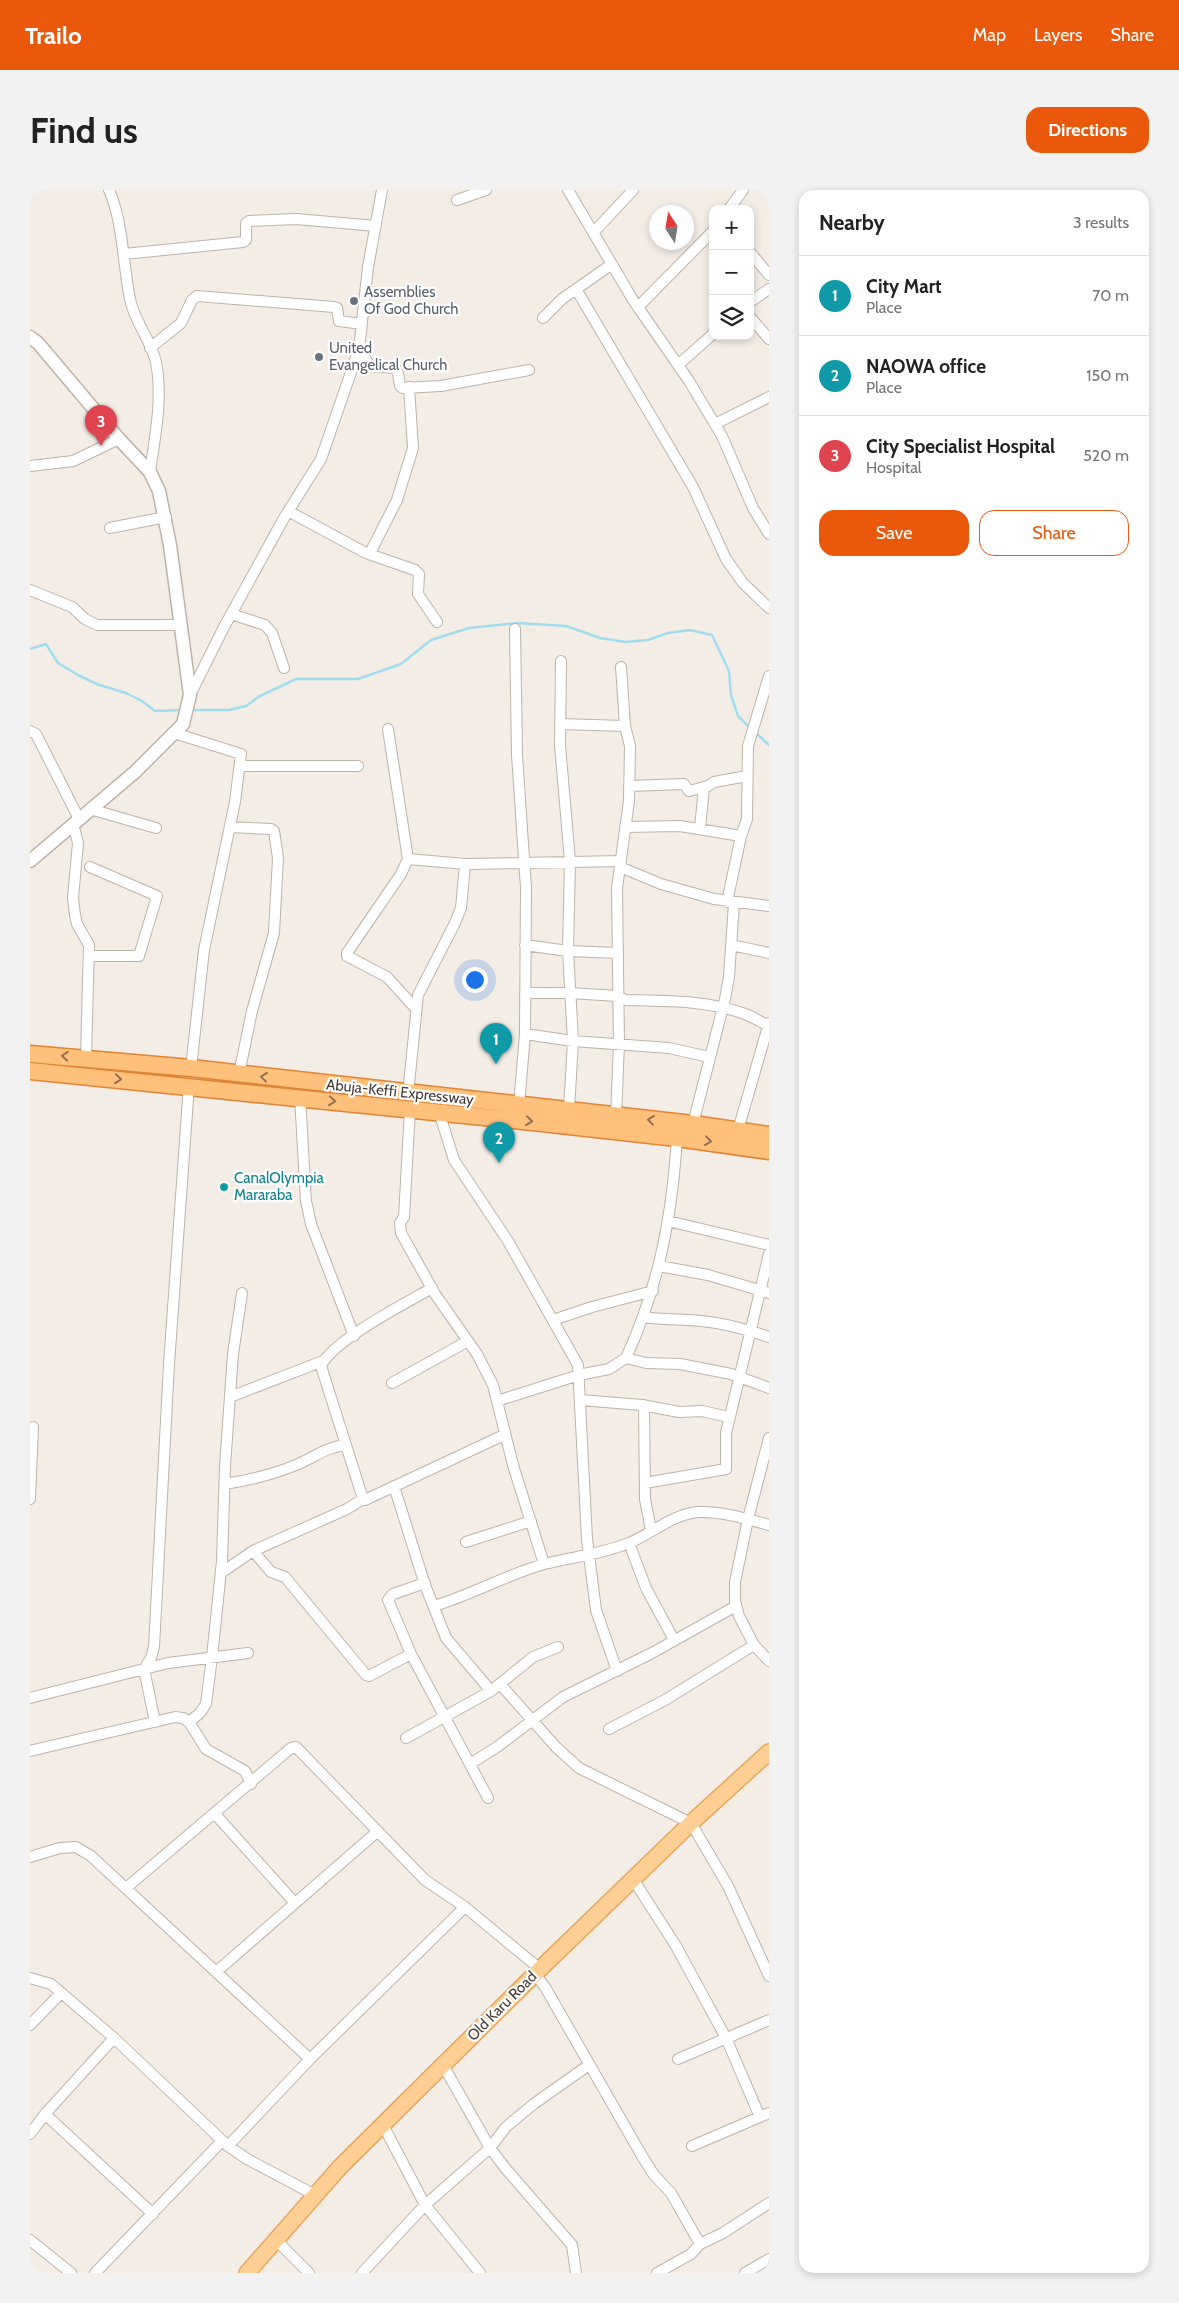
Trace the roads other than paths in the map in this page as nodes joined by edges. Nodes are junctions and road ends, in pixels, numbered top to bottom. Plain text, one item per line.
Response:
1 (109, 190) edge
2 (382, 190) edge
3 (486, 190) edge
4 (568, 190) edge
5 (633, 190) edge
6 (743, 190) edge
7 (457, 200) dead end
8 (732, 205) edge
9 (376, 226) junction
10 (594, 232) junction
11 (709, 234) edge
12 (124, 254) junction
13 (754, 257) edge
14 (612, 264) junction
15 (769, 275) edge
16 (576, 289) junction
17 (769, 289) edge
18 (754, 299) edge
19 (638, 307) junction
20 (543, 318) dead end
21 (754, 321) edge
22 (362, 324) junction
23 (30, 337) edge
24 (709, 338) edge
25 (769, 338) edge
26 (150, 348) junction
27 (359, 349) junction
28 (678, 365) junction
29 (529, 370) dead end
30 (409, 387) junction
31 (769, 397) edge
32 (715, 424) junction
33 (119, 439) junction
34 (30, 466) edge
35 (150, 472) junction
36 (288, 511) junction
37 (166, 517) junction
38 (110, 528) dead end
39 (769, 534) edge
40 (370, 553) junction
41 (30, 590) edge
42 (769, 608) edge
43 (231, 614) junction
44 (437, 622) dead end
45 (181, 625) junction
46 (515, 629) dead end
47 (561, 661) dead end
48 (621, 667) dead end
49 (284, 668) dead end
50 (769, 676) edge
51 (190, 695) junction
52 (560, 724) junction
53 (625, 726) junction
54 (388, 729) dead end
55 (30, 731) edge
56 (174, 733) junction
57 (240, 766) junction
58 (358, 766) dead end
59 (747, 776) junction
60 (629, 786) junction
61 (704, 787) junction
62 (90, 810) junction
63 (76, 821) junction
64 (230, 827) junction
65 (625, 827) junction
66 (156, 828) dead end
67 (700, 828) junction
68 (741, 836) junction
69 (408, 859) junction
70 (30, 861) edge
71 (570, 861) junction
72 (525, 862) junction
73 (465, 864) junction
74 (620, 864) junction
75 (90, 867) dead end
76 (730, 902) junction
77 (769, 906) edge
78 (525, 945) junction
79 (731, 945) junction
80 (568, 951) junction
81 (618, 952) junction
82 (769, 953) edge
83 (89, 956) junction
84 (525, 993) junction
85 (569, 993) junction
86 (618, 996) junction
87 (723, 1008) junction
88 (416, 1009) junction
89 (769, 1025) edge
90 (525, 1034) junction
91 (573, 1040) junction
92 (619, 1044) junction
93 (30, 1054) edge
94 (709, 1057) junction
95 (86, 1058) junction
96 (192, 1068) junction
97 (30, 1071) edge
98 (239, 1074) junction
99 (189, 1086) junction
100 (300, 1097) junction
101 (409, 1101) junction
102 (519, 1105) junction
103 (568, 1110) junction
104 (439, 1112) junction
105 (616, 1116) junction
106 (693, 1124) junction
107 (738, 1130) junction
108 (769, 1135) edge
109 (677, 1138) junction
110 (769, 1151) edge
111 (668, 1221) junction
112 (769, 1244) edge
113 (769, 1254) edge
114 (659, 1266) junction
115 (432, 1288) junction
116 (653, 1291) junction
117 (765, 1292) edge
118 (242, 1293) dead end
119 (643, 1317) junction
120 (553, 1320) junction
121 (751, 1331) junction
122 (354, 1336) junction
123 (769, 1337) edge
124 (468, 1341) junction
125 (626, 1358) junction
126 (323, 1361) junction
127 (580, 1375) junction
128 (738, 1377) junction
129 (392, 1383) dead end
130 (769, 1388) edge
131 (230, 1397) junction
132 (580, 1400) junction
133 (497, 1402) junction
134 (644, 1405) junction
135 (729, 1417) junction
136 (33, 1428) dead end
137 (504, 1435) junction
138 (769, 1438) edge
139 (345, 1446) junction
140 (645, 1483) junction
141 (225, 1484) junction
142 (394, 1486) junction
143 (30, 1499) edge
144 (363, 1499) junction
145 (748, 1519) junction
146 (531, 1521) junction
147 (769, 1525) edge
148 (651, 1530) junction
149 (466, 1542) dead end
150 (629, 1543) junction
151 (253, 1551) junction
152 (589, 1555) junction
153 (544, 1564) junction
154 (221, 1573) junction
155 (425, 1583) junction
156 (434, 1606) junction
157 (736, 1606) junction
158 (674, 1640) junction
159 (754, 1645) junction
160 (558, 1647) dead end
161 (248, 1653) dead end
162 (411, 1654) junction
163 (212, 1656) junction
164 (769, 1661) edge
165 (144, 1669) junction
166 (617, 1671) junction
167 (500, 1684) junction
168 (491, 1691) junction
169 (30, 1698) edge
170 (444, 1718) junction
171 (532, 1721) junction
172 (155, 1722) junction
173 (189, 1722) junction
174 (609, 1729) dead end
175 (406, 1738) dead end
176 (30, 1751) edge
177 (769, 1752) edge
178 (470, 1764) junction
179 (251, 1784) junction
180 (488, 1798) dead end
181 (215, 1814) junction
182 (691, 1823) junction
183 (378, 1832) junction
184 (30, 1857) edge
185 (633, 1880) junction
186 (126, 1888) junction
187 (295, 1903) junction
188 (465, 1908) junction
189 (537, 1971) junction
190 (216, 1972) junction
191 (768, 1972) edge
192 (30, 1978) edge
193 (61, 1993) junction
194 (769, 2020) edge
195 (30, 2025) edge
196 (114, 2038) junction
197 (726, 2038) junction
198 (310, 2059) junction
199 (678, 2059) dead end
200 (443, 2065) junction
201 (589, 2065) junction
202 (45, 2114) junction
203 (765, 2115) edge
204 (382, 2125) junction
205 (30, 2134) edge
206 (225, 2144) junction
207 (692, 2146) dead end
208 (490, 2148) junction
209 (317, 2196) junction
210 (769, 2203) edge
211 (426, 2205) junction
212 (152, 2214) junction
213 (30, 2240) edge
214 (277, 2241) junction
215 (700, 2244) junction
216 (769, 2259) edge
217 (71, 2273) edge
218 (95, 2273) edge
219 (247, 2273) edge
220 (309, 2273) edge
221 (362, 2273) edge
222 (480, 2273) edge
223 (576, 2273) edge
224 (657, 2273) edge
225 (745, 2273) edge

1 - 12 street
2 - 9 street
3 - 7 street
4 - 10 street
5 - 10 street
6 - 8 street
9 - 12 street
9 - 22 street
10 - 14 street
11 - 19 street
12 - 26 street
13 - 15 street
14 - 16 street
14 - 19 street
16 - 20 street
16 - 42 street
17 - 18 street
19 - 28 street
21 - 25 street
22 - 26 street
22 - 27 street
23 - 33 street
24 - 28 street
26 - 35 street
27 - 30 street
27 - 36 street
28 - 32 street
29 - 30 street
30 - 40 street
31 - 32 street
32 - 39 street
33 - 34 street
33 - 35 street
35 - 37 street
36 - 40 street
36 - 43 street
37 - 38 street
37 - 45 street
40 - 44 street
41 - 45 street
43 - 49 street
43 - 51 street
45 - 51 street
46 - 72 street
47 - 52 street
48 - 53 street
50 - 59 street
51 - 56 street
52 - 53 street
52 - 71 street
53 - 60 street
54 - 69 street
55 - 63 street
56 - 57 street
56 - 62 street
57 - 58 street
57 - 64 street
59 - 61 street
59 - 68 street
60 - 61 street
60 - 65 street
61 - 67 street
62 - 63 street
62 - 66 street
63 - 70 street
63 - 83 street
64 - 96 street
64 - 98 street
65 - 67 street
65 - 74 street
67 - 68 street
68 - 76 street
69 - 73 street
69 - 88 street
71 - 72 street
71 - 74 street
71 - 80 street
72 - 73 street
72 - 78 street
73 - 88 street
74 - 76 street
74 - 81 street
75 - 83 street
76 - 77 street
76 - 79 street
78 - 80 street
78 - 84 street
79 - 82 street
79 - 87 street
80 - 81 street
80 - 85 street
81 - 86 street
83 - 95 street
84 - 85 street
84 - 90 street
85 - 86 street
85 - 91 street
86 - 87 street
86 - 92 street
87 - 89 street
87 - 94 street
88 - 101 street
89 - 107 street
90 - 91 street
90 - 102 street
91 - 92 street
91 - 103 street
92 - 94 street
92 - 105 street
95 -> 93 highway, Abuja-Keffi Expressway
94 - 106 street
95 - 96 highway, Abuja-Keffi Expressway
96 - 98 highway, Abuja-Keffi Expressway
97 -> 99 highway, Abuja-Keffi Expressway
101 -> 98 highway, Abuja-Keffi Expressway
99 - 100 highway, Abuja-Keffi Expressway
99 - 165 street
100 -> 101 highway, Abuja-Keffi Expressway
100 - 122 street
101 - 102 highway, Abuja-Keffi Expressway
101 - 104 highway, Abuja-Keffi Expressway
101 - 115 street
102 - 103 highway, Abuja-Keffi Expressway
103 - 105 highway, Abuja-Keffi Expressway
104 -> 109 highway, Abuja-Keffi Expressway
104 - 120 street
106 -> 105 highway, Abuja-Keffi Expressway
106 - 107 highway, Abuja-Keffi Expressway
107 - 108 highway, Abuja-Keffi Expressway
109 -> 110 highway, Abuja-Keffi Expressway
109 - 111 street
111 - 112 street
111 - 114 street
113 - 117 street
114 - 116 street
114 - 117 street
115 - 122 street
115 - 124 street
116 - 119 street
116 - 120 street
117 - 121 street
118 - 131 street
119 - 121 street
119 - 125 street
120 - 127 street
121 - 123 street
121 - 128 street
122 - 126 street
124 - 129 street
124 - 133 street
125 - 127 street
125 - 128 street
126 - 131 street
126 - 139 street
127 - 132 street
127 - 133 street
128 - 130 street
128 - 135 street
131 - 141 street
132 - 134 street
132 - 152 street
133 - 137 street
134 - 135 street
134 - 140 street
135 - 140 street
136 - 143 street
137 - 142 street
137 - 146 street
138 - 145 street
139 - 141 street
139 - 144 street
140 - 148 street
141 - 154 street
142 - 144 street
142 - 155 street
144 - 151 street
145 - 147 street
145 - 148 street
145 - 157 street
146 - 149 street
146 - 153 street
148 - 150 street
150 - 152 street
150 - 158 street
151 - 154 street
151 - 162 street
152 - 153 street
152 - 166 street
153 - 156 street
154 - 163 street
155 - 156 street
155 - 162 street
156 - 168 street
157 - 158 street
157 - 159 street
158 - 166 street
159 - 164 street
159 - 174 street
160 - 167 street
161 - 163 street
162 - 170 street
163 - 165 street
163 - 173 street
165 - 169 street
165 - 172 street
166 - 171 street
167 - 168 street
167 - 171 street
168 - 170 street
170 - 175 street
170 - 178 street
171 - 178 street
171 - 182 street
172 - 173 street
172 - 176 street
173 - 179 street
177 - 182 main road, Old Karu Road
178 - 180 street
179 - 181 street
179 - 183 street
181 - 186 street
181 - 187 street
182 - 185 main road, Old Karu Road
182 - 191 street
183 - 187 street
183 - 188 street
184 - 186 street
185 - 189 main road, Old Karu Road
185 - 197 street
186 - 190 street
187 - 190 street
188 - 189 street
188 - 198 street
189 - 200 main road, Old Karu Road
189 - 201 street
190 - 198 street
192 - 193 street
193 - 195 street
193 - 196 street
194 - 197 street
196 - 202 street
196 - 206 street
197 - 199 street
197 - 203 street
198 - 206 street
200 - 204 main road, Old Karu Road
200 - 208 street
201 - 208 street
201 - 215 street
202 - 205 street
202 - 212 street
203 - 207 street
204 - 209 main road, Old Karu Road
204 - 211 street
206 - 209 street
206 - 212 street
208 - 211 street
208 - 223 street
209 - 214 main road, Old Karu Road
210 - 215 street
211 - 221 street
211 - 222 street
212 - 218 street
213 - 217 street
214 - 219 main road, Old Karu Road
214 - 220 street
215 - 224 street
216 - 225 street

